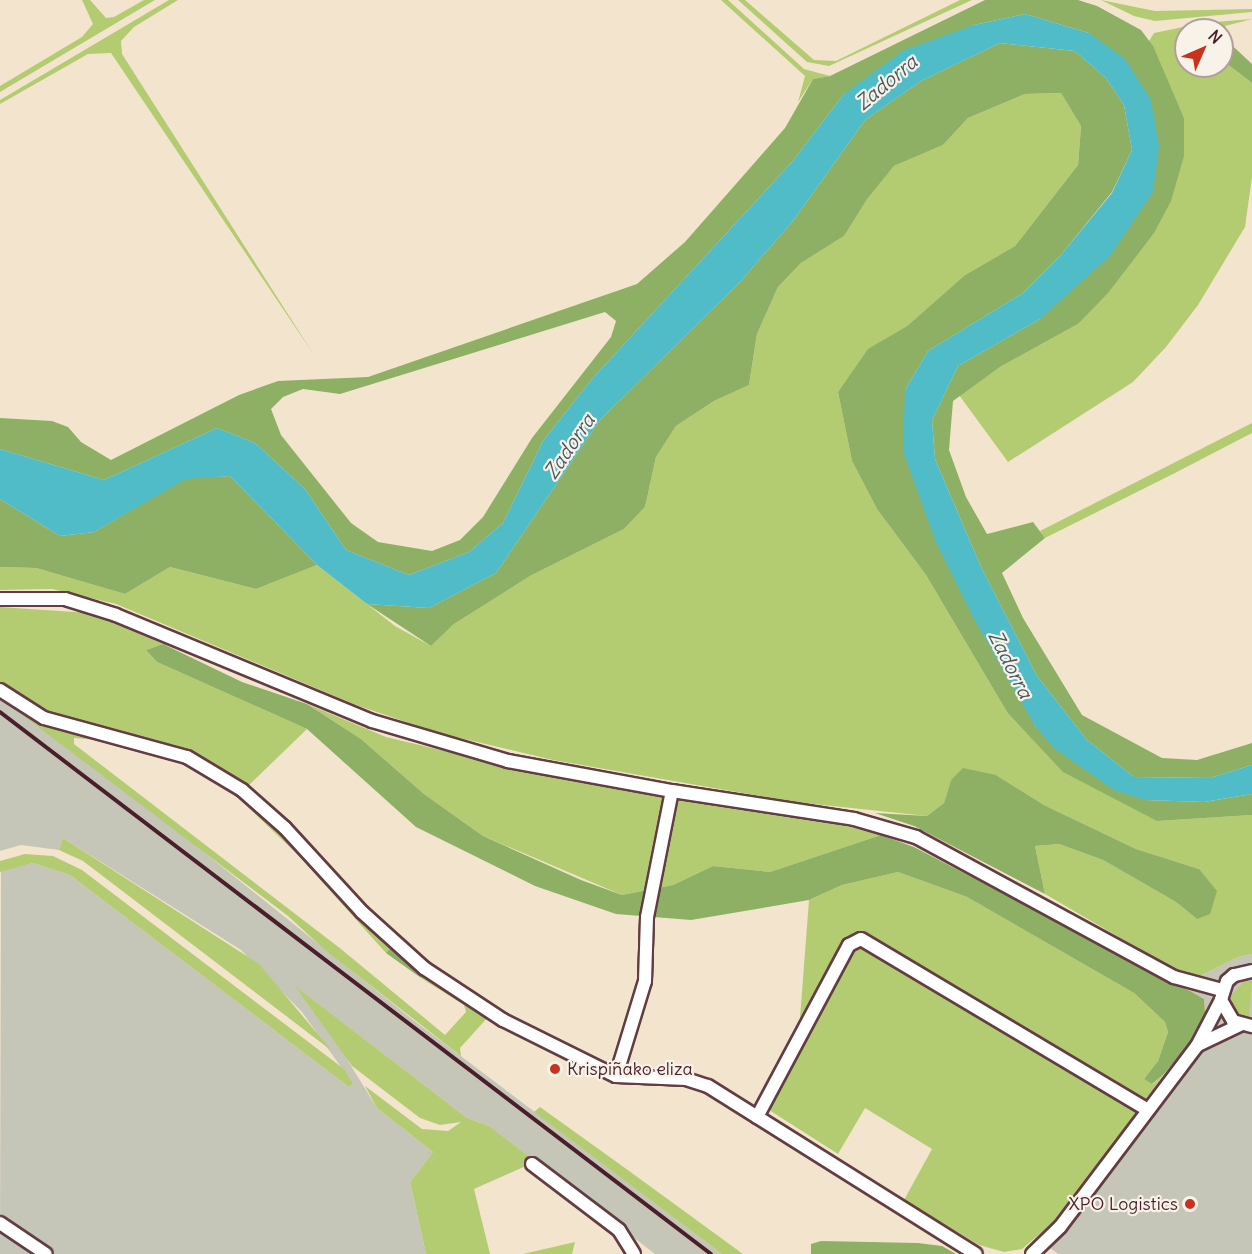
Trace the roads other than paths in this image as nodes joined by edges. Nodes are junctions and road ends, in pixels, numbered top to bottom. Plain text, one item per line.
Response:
1 (0, 599) edge
2 (0, 690) edge
3 (672, 791) junction
4 (1252, 971) edge
5 (1221, 995) junction
6 (1246, 1026) edge
7 (1197, 1046) junction
8 (616, 1077) junction
9 (1149, 1110) junction
10 (757, 1117) junction
11 (532, 1164) dead end
12 (0, 1223) edge
13 (46, 1254) edge
14 (634, 1254) edge
15 (976, 1254) edge
16 (1032, 1254) edge

1 - 3 street
2 - 8 street
3 - 5 street
3 - 8 street
4 - 5 street
5 - 6 street
5 - 7 street
6 - 7 street
7 - 9 street
8 - 10 street
9 - 10 street
9 - 16 street
10 - 15 street
11 - 14 street
12 - 13 street

